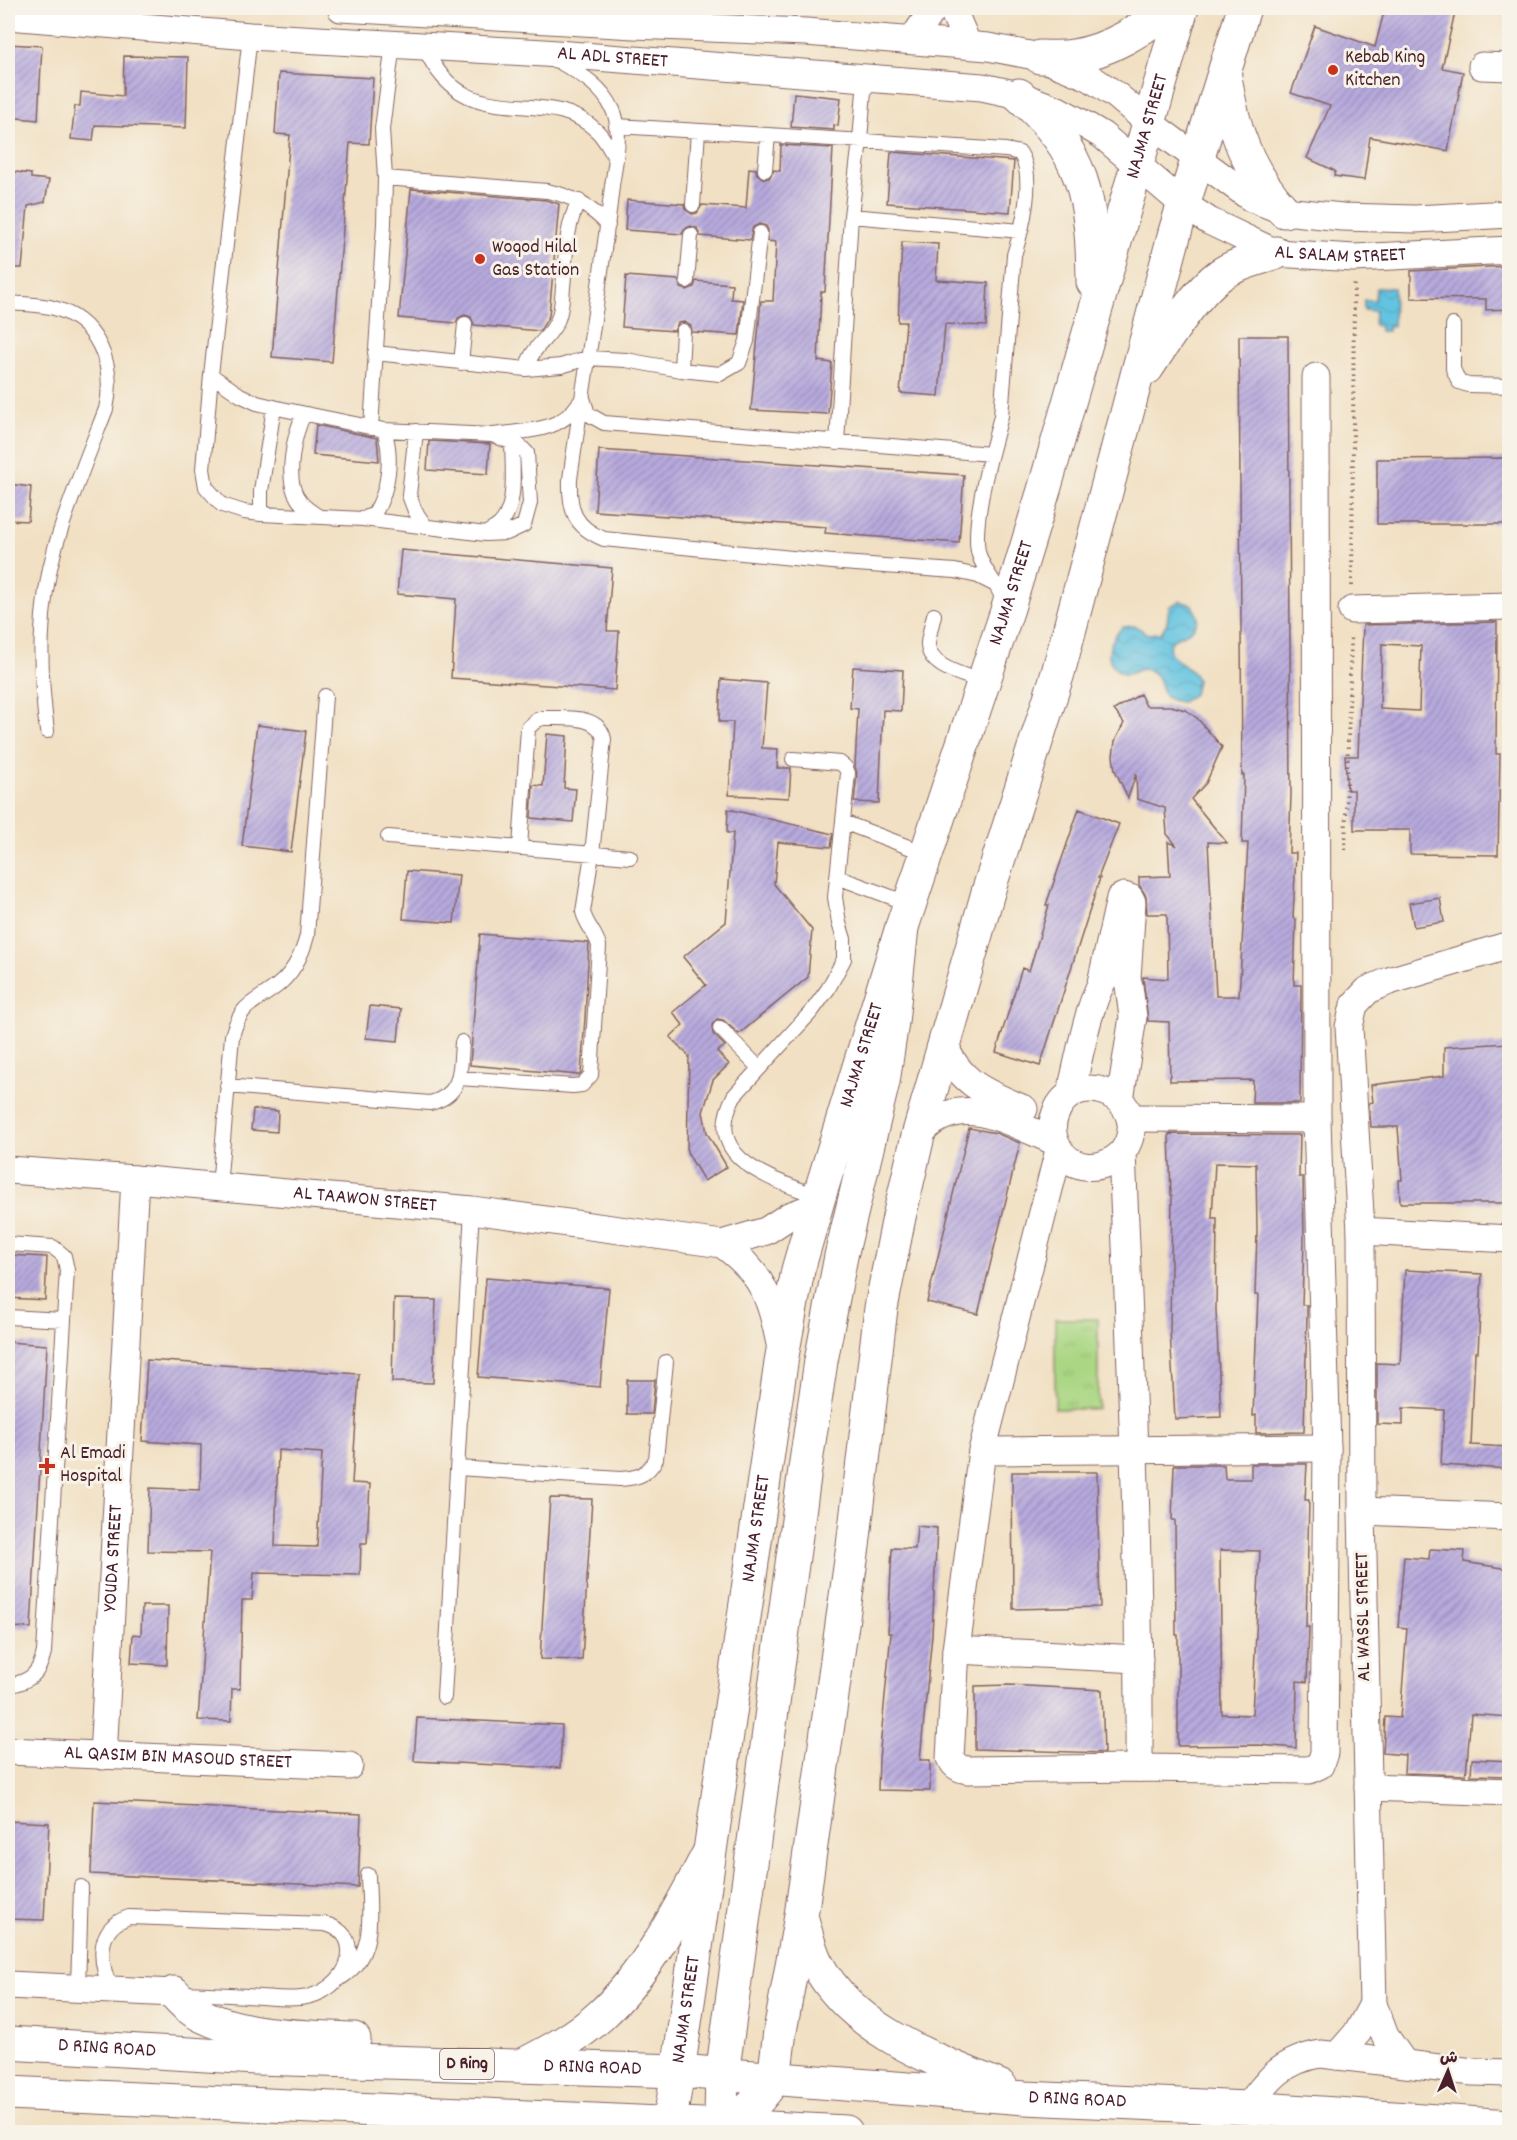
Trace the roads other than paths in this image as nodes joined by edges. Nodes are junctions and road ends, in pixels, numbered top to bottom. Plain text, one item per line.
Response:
1 (341, 8) edge
2 (934, 8) edge
3 (952, 8) edge
4 (1170, 8) edge
5 (1182, 8) edge
6 (1244, 8) edge
7 (8, 16) edge
8 (250, 36) junction
9 (913, 39) junction
10 (967, 43) junction
11 (393, 44) junction
12 (424, 46) junction
13 (544, 53) junction
14 (1040, 57) junction
15 (1482, 66) dead end
16 (1509, 67) edge
17 (1225, 72) junction
18 (865, 79) junction
19 (1018, 95) junction
20 (1148, 122) junction
21 (616, 126) junction
22 (698, 131) junction
23 (768, 135) junction
24 (860, 140) junction
25 (615, 158) junction
26 (1199, 159) junction
27 (1137, 166) junction
28 (765, 170) dead end
29 (385, 178) junction
30 (579, 201) junction
31 (1183, 204) junction
32 (693, 205) dead end
33 (1284, 211) junction
34 (1509, 214) edge
35 (851, 216) junction
36 (608, 225) junction
37 (1021, 231) junction
38 (760, 233) dead end
39 (691, 235) dead end
40 (1509, 250) edge
41 (1276, 253) junction
42 (687, 281) dead end
43 (8, 303) edge
44 (1093, 319) junction
45 (465, 324) dead end
46 (1453, 325) dead end
47 (683, 331) dead end
48 (375, 353) junction
49 (587, 358) junction
50 (461, 363) junction
51 (526, 369) junction
52 (681, 370) junction
53 (211, 375) junction
54 (1316, 377) dead end
55 (1509, 386) edge
56 (1131, 392) junction
57 (582, 396) junction
58 (274, 407) junction
59 (304, 414) junction
60 (377, 428) junction
61 (416, 431) junction
62 (492, 435) junction
63 (512, 442) junction
64 (837, 443) junction
65 (991, 454) junction
66 (261, 514) junction
67 (320, 517) junction
68 (363, 519) junction
69 (426, 527) junction
70 (486, 534) junction
71 (1002, 596) junction
72 (1509, 606) edge
73 (1352, 610) dead end
74 (934, 615) dead end
75 (983, 682) junction
76 (326, 696) dead end
77 (47, 731) dead end
78 (793, 759) dead end
79 (843, 822) junction
80 (388, 837) dead end
81 (520, 848) junction
82 (592, 854) junction
83 (927, 854) junction
84 (630, 857) dead end
85 (837, 877) junction
86 (906, 916) junction
87 (1509, 945) edge
88 (720, 1028) dead end
89 (462, 1042) dead end
90 (944, 1045) junction
91 (759, 1068) junction
92 (459, 1078) junction
93 (227, 1086) junction
94 (1070, 1095) junction
95 (1125, 1109) junction
96 (1317, 1119) junction
97 (918, 1136) junction
98 (1056, 1137) junction
99 (1122, 1154) junction
100 (8, 1170) edge
101 (135, 1179) junction
102 (219, 1187) junction
103 (818, 1202) junction
104 (472, 1210) junction
105 (1361, 1231) junction
106 (1509, 1239) edge
107 (8, 1244) edge
108 (722, 1244) junction
109 (8, 1317) edge
110 (63, 1320) junction
111 (782, 1356) junction
112 (666, 1362) dead end
113 (1327, 1448) junction
114 (1135, 1449) junction
115 (982, 1451) junction
116 (458, 1468) junction
117 (1362, 1511) junction
118 (1509, 1517) edge
119 (956, 1650) junction
120 (1139, 1659) junction
121 (8, 1686) edge
122 (444, 1697) dead end
123 (8, 1707) edge
124 (8, 1751) edge
125 (103, 1756) junction
126 (348, 1766) dead end
127 (1139, 1768) junction
128 (1368, 1786) junction
129 (1509, 1792) edge
130 (709, 1852) junction
131 (368, 1875) dead end
132 (81, 1887) dead end
133 (801, 1916) junction
134 (78, 1951) junction
135 (102, 1953) junction
136 (339, 1979) junction
137 (8, 1985) edge
138 (78, 1988) junction
139 (111, 1989) junction
140 (174, 1993) junction
141 (1373, 2004) junction
142 (8, 2043) edge
143 (1337, 2056) junction
144 (1404, 2063) junction
145 (486, 2065) junction
146 (521, 2066) junction
147 (678, 2071) junction
148 (1509, 2073) edge
149 (722, 2075) junction
150 (774, 2079) junction
151 (8, 2093) edge
152 (1025, 2097) junction
153 (1248, 2108) junction
154 (1509, 2126) edge
155 (669, 2128) edge
156 (720, 2129) edge
157 (769, 2130) edge
158 (846, 2133) edge

1 - 9 street, AL ADL STREET
2 - 9 street
3 - 10 street
4 - 14 main road
5 - 20 main road, NAJMA STREET
6 - 17 main road
7 - 8 street, AL ADL STREET
8 - 11 street, AL ADL STREET
8 - 53 lane
9 - 10 street, AL ADL STREET
10 - 14 street, AL ADL STREET
11 - 12 street, AL ADL STREET
11 - 29 lane
12 - 13 street, AL ADL STREET
12 - 25 lane
13 - 18 street, AL ADL STREET
13 - 21 lane
14 - 20 street, AL ADL STREET
15 - 16 street
17 - 26 main road
17 - 33 main road
18 - 19 street, AL ADL STREET
18 - 24 lane
19 - 27 street, AL ADL STREET
19 - 44 main road
20 - 26 street, AL ADL STREET
20 - 27 main road, NAJMA STREET
21 - 22 lane
21 - 25 lane
22 - 23 lane
22 - 32 lane
23 - 24 lane
23 - 28 lane
24 - 35 lane
24 - 37 lane
25 - 36 lane
26 - 31 main road
26 - 33 street, AL SALAM STREET
27 - 31 street, AL ADL STREET
27 - 44 main road, NAJMA STREET
29 - 30 lane
29 - 48 lane
30 - 36 lane
30 - 51 lane
31 - 41 street, AL SALAM STREET
31 - 56 main road
33 - 34 street, AL SALAM STREET
35 - 37 lane
35 - 64 lane
36 - 49 lane
37 - 65 lane
38 - 52 lane
39 - 42 lane
40 - 41 street, AL SALAM STREET
41 - 56 main road
43 - 77 lane
44 - 71 main road, NAJMA STREET
45 - 50 lane
46 - 55 lane
47 - 52 lane
48 - 50 lane
48 - 60 lane
49 - 51 lane
49 - 52 lane
49 - 57 lane
50 - 51 lane
53 - 58 lane
53 - 66 lane
54 - 96 street
56 - 90 main road
57 - 62 lane
57 - 64 lane
57 - 71 lane
58 - 59 lane
58 - 66 lane
59 - 60 lane
59 - 67 lane
60 - 61 lane
60 - 68 lane
61 - 62 lane
61 - 69 lane
62 - 63 lane
63 - 70 lane
63 - 70 lane
64 - 65 lane
65 - 71 lane
66 - 67 lane
67 - 68 lane
68 - 69 lane
69 - 70 lane
71 - 75 main road, NAJMA STREET
72 - 73 street
74 - 75 lane
75 - 83 main road, NAJMA STREET
76 - 93 lane
78 - 79 lane
79 - 83 lane
79 - 85 lane
80 - 81 lane
81 - 82 lane
81 - 82 lane
82 - 84 lane
82 - 92 lane
83 - 86 main road, NAJMA STREET
85 - 86 lane
85 - 91 lane
86 - 103 main road, NAJMA STREET
86 - 149 main road
87 - 105 street, AL WASSL STREET
88 - 91 lane
89 - 92 lane
90 - 97 main road
90 - 98 street
91 - 103 lane
92 - 93 lane
93 - 102 lane
94 - 95 street
94 - 95 street
94 - 98 street
95 - 96 street
95 - 99 street
96 - 113 street
97 - 98 street
97 - 133 main road
98 - 99 street
98 - 115 street
99 - 114 street
100 - 101 street, AL TAAWON STREET
101 - 102 street, AL TAAWON STREET
101 - 125 street, YOUDA STREET
102 - 104 street, AL TAAWON STREET
103 - 108 street, AL TAAWON STREET
103 - 111 main road, NAJMA STREET
104 - 108 street, AL TAAWON STREET
104 - 116 lane
105 - 106 street
105 - 117 street, AL WASSL STREET
107 - 110 lane
108 - 111 street
109 - 110 lane
110 - 121 lane
111 - 130 main road, NAJMA STREET
112 - 116 lane
113 - 114 street
113 - 127 street
114 - 115 street
114 - 120 street
115 - 119 street
116 - 122 lane
117 - 118 street
117 - 128 street, AL WASSL STREET
119 - 120 street
119 - 127 street
120 - 127 street
121 - 123 lane
124 - 125 street, AL QASIM BIN MASOUD STREET
125 - 126 street, AL QASIM BIN MASOUD STREET
128 - 129 street
128 - 141 street, AL WASSL STREET
130 - 146 main road
130 - 147 main road, NAJMA STREET
131 - 136 lane
132 - 134 lane
133 - 150 main road
133 - 152 main road
134 - 135 lane
134 - 138 lane
135 - 136 lane
135 - 139 lane
136 - 140 lane
137 - 138 street
138 - 139 street
139 - 140 street
140 - 145 main road
141 - 143 street, AL WASSL STREET
141 - 144 street, AL WASSL STREET
142 - 145 main road, D RING ROAD / D Ring
143 - 144 street
143 - 153 street
144 - 148 street
145 - 146 main road, D RING ROAD / D Ring
146 - 147 main road, D RING ROAD / D Ring
147 - 149 main road, D RING ROAD / D Ring
147 - 155 main road, NAJMA STREET
147 - 156 main road
149 - 150 main road, D RING ROAD / D Ring
149 - 156 main road
150 - 152 main road, D RING ROAD / D Ring
150 - 156 main road
150 - 157 main road
151 - 155 main road
152 - 153 main road, D RING ROAD / D Ring
153 - 154 main road, D RING ROAD / D Ring
155 - 156 main road
156 - 157 main road
157 - 158 main road

